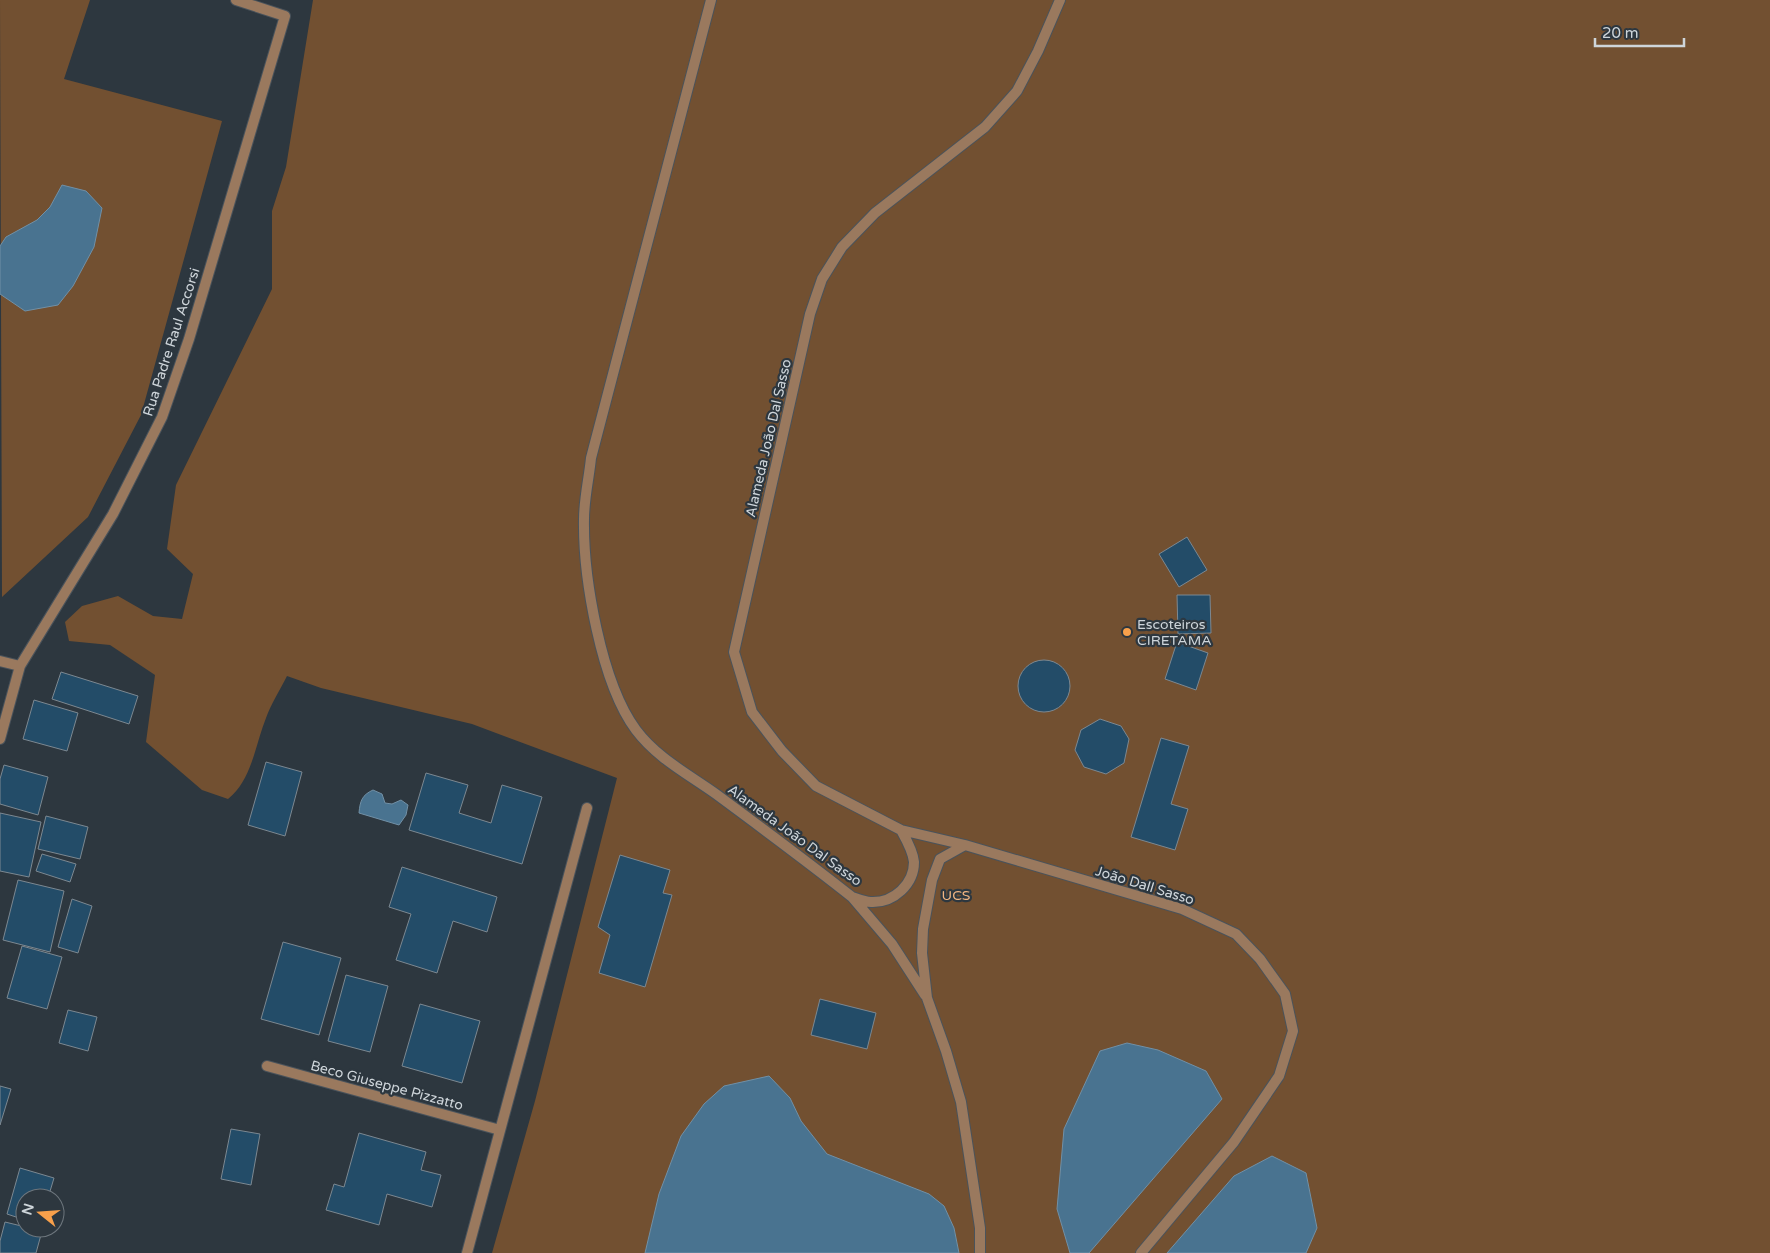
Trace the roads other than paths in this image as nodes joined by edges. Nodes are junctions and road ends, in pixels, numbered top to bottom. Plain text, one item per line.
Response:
1 (236, 0) edge
2 (711, 0) edge
3 (1060, 0) edge
4 (0, 661) edge
5 (20, 666) junction
6 (0, 738) edge
7 (588, 808) dead end
8 (901, 830) junction
9 (965, 846) junction
10 (852, 897) junction
11 (927, 998) junction
12 (267, 1066) dead end
13 (500, 1130) junction
14 (467, 1253) edge
15 (980, 1253) edge
16 (1141, 1253) edge

1 - 5 street, Rua Padre Raul Accorsi
2 - 10 street, Alameda João Dal Sasso
3 - 8 street, Alameda João Dal Sasso
4 - 5 street
5 - 6 street, Rua Padre Raul Accorsi
7 - 13 street
8 - 9 street, João Dall Sasso
8 - 10 street, Alameda João Dal Sasso
9 - 11 street
9 - 16 street, João Dall Sasso
10 - 11 street
11 - 15 street
12 - 13 street, Beco Giuseppe Pizzatto
13 - 14 street

